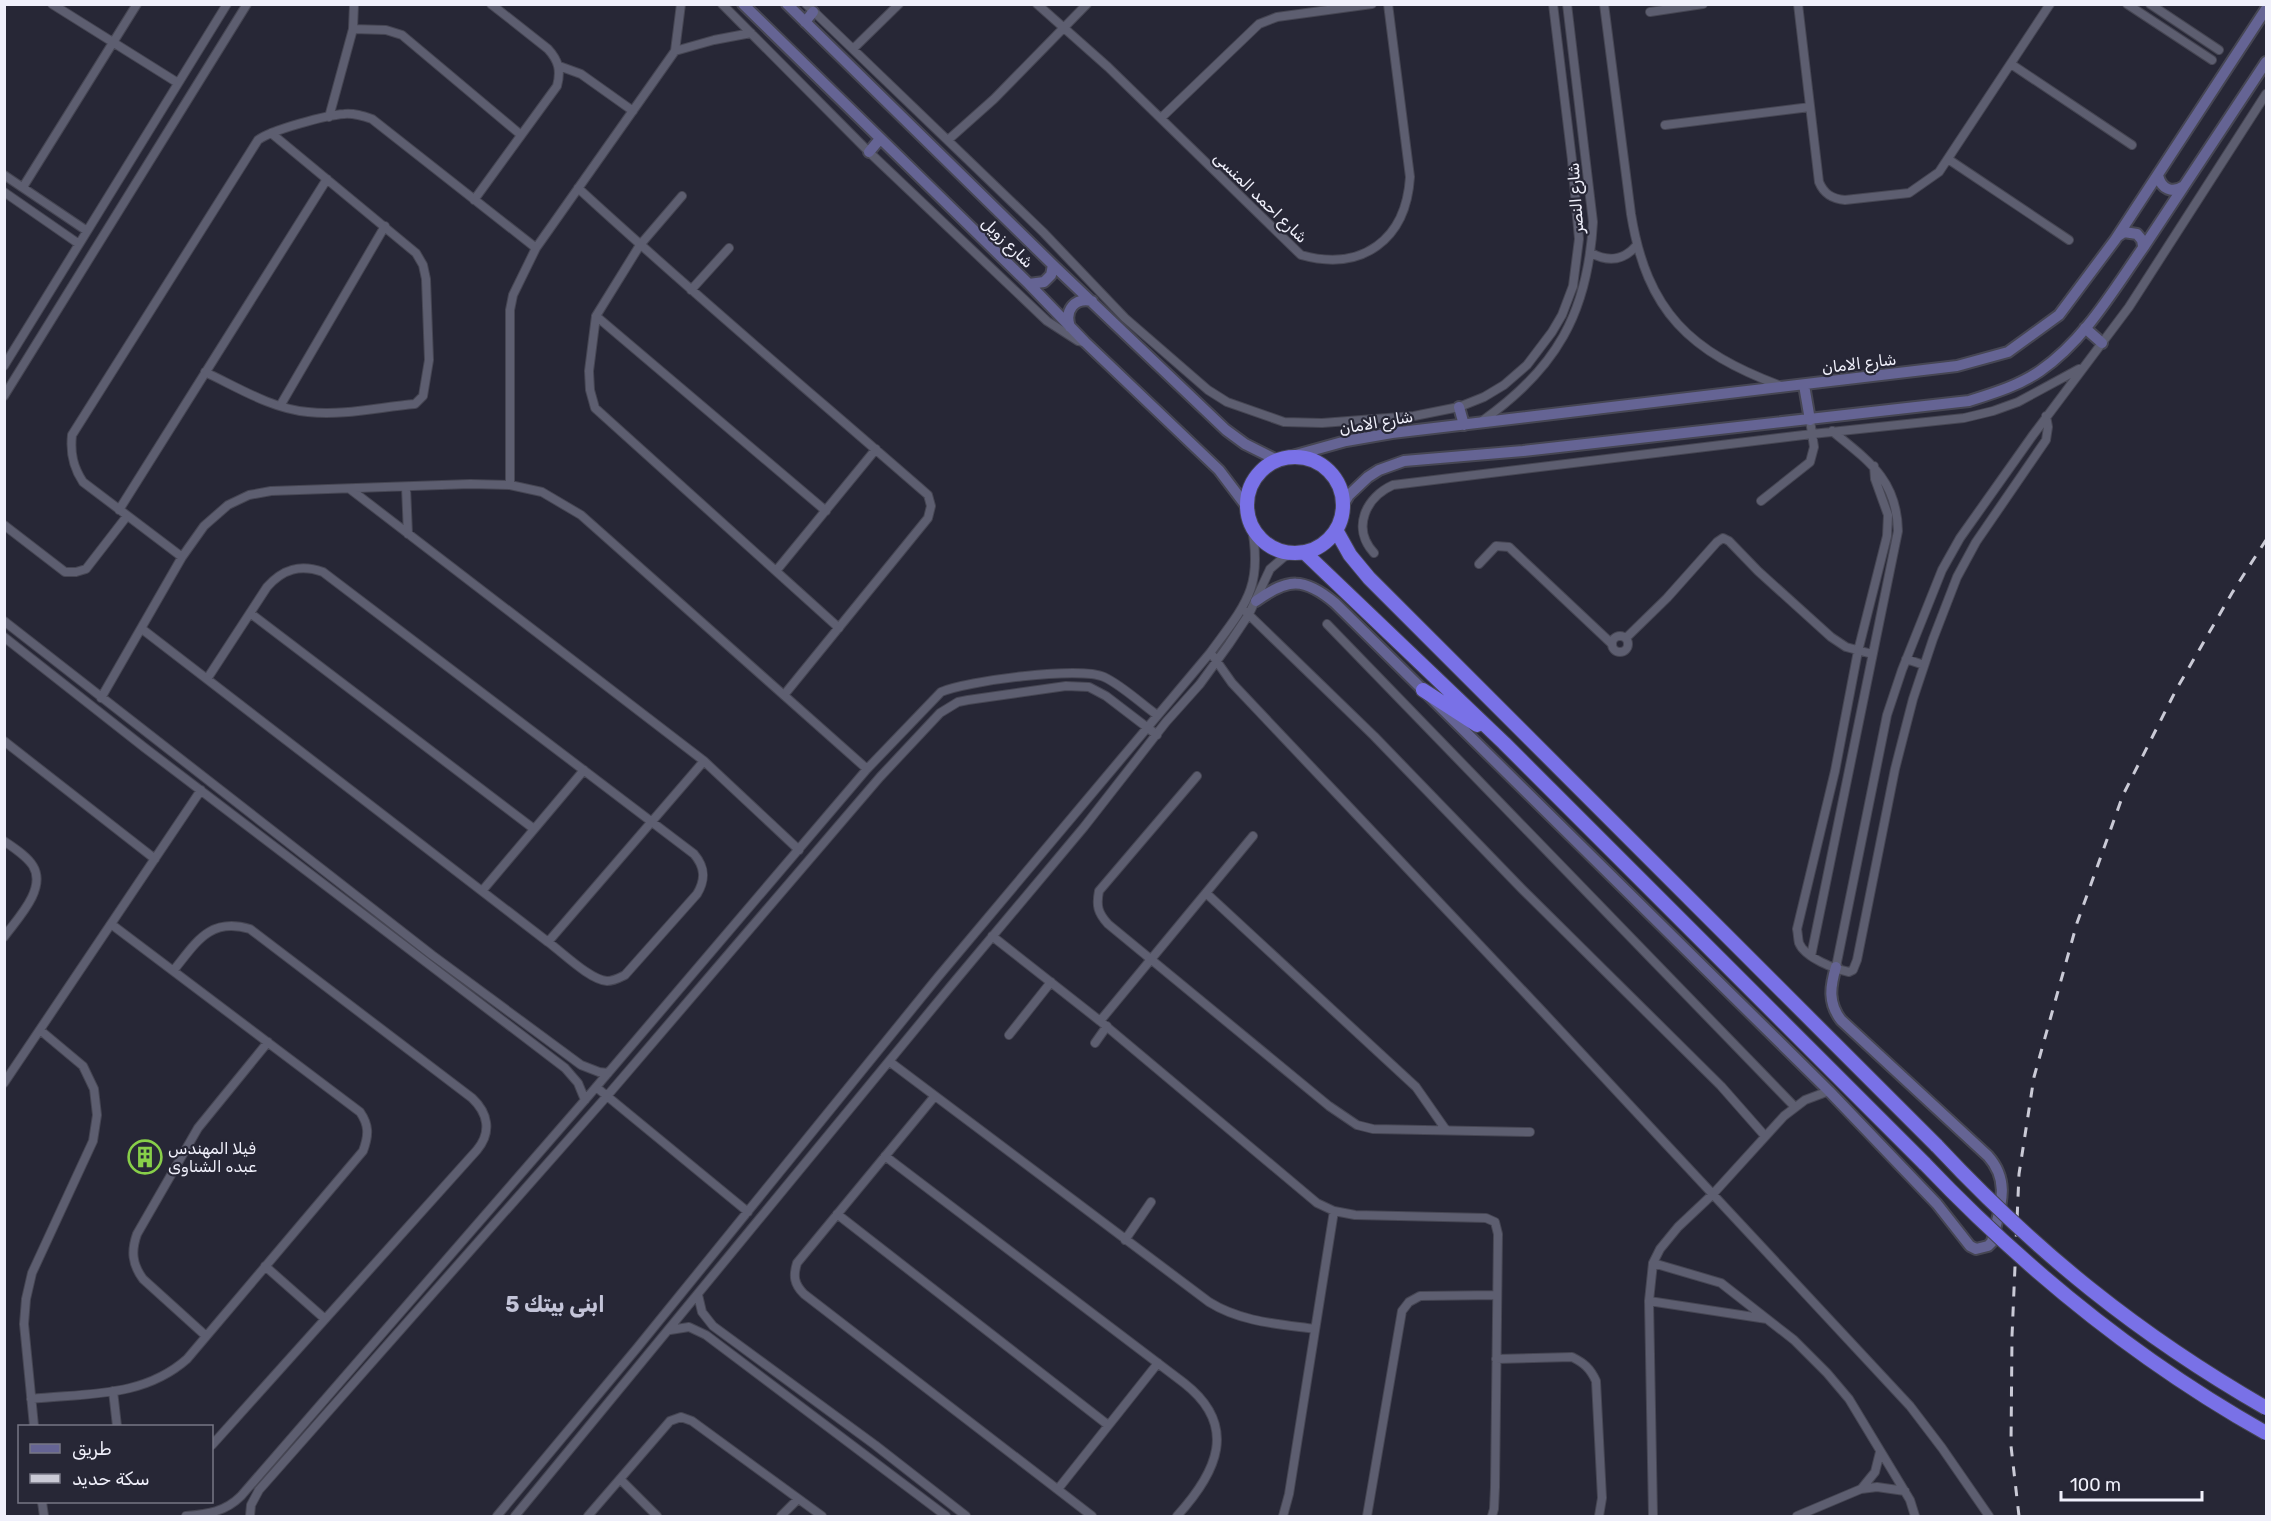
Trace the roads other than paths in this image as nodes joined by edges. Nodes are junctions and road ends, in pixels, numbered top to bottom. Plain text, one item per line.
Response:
1 (52, 4) edge
2 (137, 4) edge
3 (227, 4) edge
4 (247, 4) edge
5 (354, 4) edge
6 (491, 4) edge
7 (681, 4) edge
8 (722, 4) edge
9 (743, 4) edge
10 (787, 4) edge
11 (899, 4) edge
12 (1037, 4) edge
13 (1087, 4) edge
14 (1372, 4) edge
15 (1388, 4) edge
16 (1553, 4) edge
17 (1567, 4) edge
18 (1604, 4) edge
19 (1703, 4) edge
20 (1798, 4) edge
21 (2050, 4) edge
22 (2127, 4) edge
23 (2150, 4) edge
24 (809, 8) edge
25 (2266, 9) edge
26 (1650, 12) dead end
27 (805, 22) junction
28 (1062, 28) junction
29 (353, 29) junction
30 (752, 33) junction
31 (113, 42) junction
32 (853, 49) junction
33 (2219, 50) dead end
34 (675, 51) junction
35 (2212, 60) dead end
36 (2011, 64) junction
37 (559, 66) junction
38 (2265, 68) edge
39 (178, 83) junction
40 (2266, 94) edge
41 (1810, 107) junction
42 (633, 111) junction
43 (329, 117) junction
44 (1161, 118) junction
45 (1665, 125) dead end
46 (271, 133) junction
47 (521, 135) junction
48 (880, 139) junction
49 (948, 140) junction
50 (2132, 145) dead end
51 (868, 152) junction
52 (1948, 159) junction
53 (124, 171) junction
54 (4, 175) edge
55 (2158, 175) junction
56 (139, 179) junction
57 (327, 179) junction
58 (2184, 186) junction
59 (22, 187) junction
60 (578, 188) junction
61 (4, 192) edge
62 (682, 196) dead end
63 (474, 200) junction
64 (385, 226) junction
65 (87, 231) junction
66 (2118, 236) junction
67 (2069, 240) dead end
68 (79, 244) junction
69 (640, 245) junction
70 (1636, 246) junction
71 (2143, 246) junction
72 (536, 248) junction
73 (729, 248) dead end
74 (1591, 253) junction
75 (1053, 265) junction
76 (1029, 284) junction
77 (691, 290) junction
78 (1092, 301) junction
79 (42, 305) junction
80 (55, 313) junction
81 (596, 316) junction
82 (1070, 327) junction
83 (2085, 328) junction
84 (1085, 342) junction
85 (2102, 343) junction
86 (4, 366) edge
87 (2082, 367) junction
88 (205, 372) junction
89 (1804, 384) junction
90 (1784, 387) junction
91 (4, 396) edge
92 (280, 406) junction
93 (1460, 407) junction
94 (2046, 416) junction
95 (1810, 420) junction
96 (1480, 423) junction
97 (1464, 425) junction
98 (1832, 431) junction
99 (1812, 434) junction
100 (876, 449) junction
101 (1281, 459) junction
102 (1874, 466) junction
103 (510, 485) junction
104 (406, 487) junction
105 (350, 489) junction
106 (1761, 501) dead end
107 (1342, 505) junction
108 (1247, 507) junction
109 (119, 510) junction
110 (826, 511) junction
111 (127, 516) junction
112 (1251, 523) junction
113 (4, 525) edge
114 (1336, 530) junction
115 (408, 534) junction
116 (1298, 552) junction
117 (1374, 553) dead end
118 (182, 557) junction
119 (1479, 564) dead end
120 (1942, 570) junction
121 (776, 571) junction
122 (1957, 577) junction
123 (1256, 601) junction
124 (1246, 612) junction
125 (250, 613) junction
126 (4, 621) edge
127 (1328, 624) dead end
128 (839, 628) junction
129 (142, 629) junction
130 (4, 637) edge
131 (1626, 638) junction
132 (1612, 644) junction
133 (1858, 651) junction
134 (1210, 653) junction
135 (1872, 654) junction
136 (1906, 659) junction
137 (1216, 660) junction
138 (1924, 665) junction
139 (1191, 676) junction
140 (1014, 678) junction
141 (207, 679) junction
142 (1200, 684) junction
143 (1423, 690) junction
144 (1016, 693) junction
145 (784, 695) junction
146 (101, 698) junction
147 (1156, 715) junction
148 (1147, 726) junction
149 (1157, 735) junction
150 (152, 738) junction
151 (4, 741) edge
152 (1504, 742) junction
153 (145, 748) junction
154 (704, 761) junction
155 (867, 769) junction
156 (584, 770) junction
157 (1197, 776) dead end
158 (201, 790) junction
159 (652, 822) junction
160 (266, 825) junction
161 (534, 829) junction
162 (258, 835) junction
163 (1253, 836) dead end
164 (4, 841) edge
165 (799, 850) junction
166 (155, 859) junction
167 (482, 891) junction
168 (1206, 893) junction
169 (111, 924) junction
170 (992, 936) junction
171 (4, 937) edge
172 (548, 942) junction
173 (1811, 956) junction
174 (1150, 959) junction
175 (704, 961) junction
176 (1836, 968) junction
177 (173, 971) junction
178 (714, 971) junction
179 (938, 977) junction
180 (1051, 982) junction
181 (950, 987) junction
182 (1103, 1024) junction
183 (40, 1030) junction
184 (1009, 1035) dead end
185 (268, 1042) junction
186 (1095, 1043) dead end
187 (573, 1059) junction
188 (890, 1062) junction
189 (565, 1068) junction
190 (608, 1073) junction
191 (4, 1083) edge
192 (596, 1088) junction
193 (1829, 1091) junction
194 (607, 1096) junction
195 (934, 1098) junction
196 (585, 1100) junction
197 (1795, 1107) junction
198 (1446, 1130) junction
199 (1530, 1132) dead end
200 (1766, 1136) junction
201 (885, 1156) junction
202 (1713, 1194) junction
203 (502, 1195) junction
204 (1151, 1202) dead end
205 (512, 1203) junction
206 (1334, 1211) junction
207 (748, 1212) junction
208 (837, 1215) junction
209 (1125, 1240) junction
210 (1653, 1263) junction
211 (265, 1266) junction
212 (698, 1295) junction
213 (1497, 1295) junction
214 (1649, 1301) junction
215 (325, 1319) junction
216 (1769, 1319) junction
217 (713, 1326) junction
218 (1315, 1329) junction
219 (670, 1330) junction
220 (706, 1335) junction
221 (206, 1336) junction
222 (1496, 1359) junction
223 (1158, 1363) junction
224 (798, 1387) junction
225 (113, 1391) junction
226 (790, 1398) junction
227 (31, 1399) junction
228 (2266, 1408) edge
229 (34, 1425) edge
230 (117, 1425) edge
231 (1108, 1425) junction
232 (2266, 1432) edge
233 (213, 1444) edge
234 (877, 1447) junction
235 (1880, 1451) junction
236 (870, 1457) junction
237 (620, 1479) junction
238 (1058, 1489) junction
239 (1861, 1489) junction
240 (245, 1490) junction
241 (1905, 1491) junction
242 (254, 1498) junction
243 (798, 1499) junction
244 (187, 1516) edge
245 (250, 1516) edge
246 (497, 1516) edge
247 (515, 1516) edge
248 (588, 1516) edge
249 (657, 1516) edge
250 (781, 1516) edge
251 (822, 1516) edge
252 (946, 1516) edge
253 (966, 1516) edge
254 (1092, 1516) edge
255 (1178, 1516) edge
256 (1283, 1516) edge
257 (1367, 1516) edge
258 (1492, 1516) edge
259 (1599, 1516) edge
260 (1653, 1516) edge
261 (1797, 1516) edge
262 (1915, 1516) edge
263 (1989, 1516) edge

1 - 31 street
2 - 31 street
3 - 39 street
4 - 56 street
5 - 29 street
6 - 37 street
7 - 34 street
8 - 30 street
9 - 48 street, شارع زويل
10 - 27 street, شارع زويل
11 - 32 street
12 - 28 street, شارع احمد المنسى
13 - 28 street
14 - 44 street
15 - 44 street, شارع احمد المنسى
16 - 93 street
17 - 74 street, شارع النصر
18 - 70 street
19 - 26 street
20 - 41 street
21 - 36 street
22 - 35 street
23 - 33 street
24 - 27 street
24 - 32 street
25 - 55 street, شارع الامان
27 - 75 street, شارع زويل
28 - 44 street, شارع احمد المنسى
28 - 49 street
29 - 43 street
29 - 47 street
30 - 34 street
30 - 51 street
31 - 39 street
31 - 59 street
32 - 49 street
34 - 42 street
36 - 50 street
36 - 52 street
37 - 42 street
37 - 47 street
38 - 58 street
39 - 53 street
40 - 85 street
41 - 45 street
41 - 52 street
42 - 60 street
43 - 46 street
43 - 63 street
46 - 57 street
46 - 109 street
47 - 63 street
48 - 51 street
48 - 76 street, شارع زويل
49 - 93 street
51 - 84 street
52 - 67 street
53 - 56 street
53 - 65 street
54 - 59 street
55 - 58 street
55 - 66 street, شارع الامان
56 - 80 street
57 - 64 street
57 - 88 street
58 - 71 street
59 - 65 street
60 - 69 street
60 - 72 street
61 - 68 street
62 - 69 street
63 - 72 street
64 - 92 street
64 - 92 street
65 - 68 street
66 - 71 street
66 - 89 street, شارع الامان
68 - 79 street
69 - 77 street
69 - 81 street
70 - 74 street
70 - 90 street
71 - 83 street
72 - 103 street
73 - 77 street
74 - 96 street, شارع النصر
75 - 76 street
75 - 78 street, شارع زويل
76 - 82 street, شارع زويل
77 - 100 street
78 - 82 street
78 - 101 street, شارع زويل
79 - 80 street
79 - 86 street
80 - 91 street
81 - 110 street
81 - 121 street
82 - 84 street, شارع زويل
83 - 85 street
83 - 95 street
84 - 108 street, شارع زويل
85 - 87 street
87 - 94 street
87 - 98 street
88 - 92 street
88 - 109 street
89 - 90 street, شارع الامان
89 - 95 street
90 - 96 street, شارع الامان
93 - 97 street
94 - 120 street
94 - 122 street
95 - 99 street
95 - 107 street
96 - 97 street, شارع الامان
97 - 101 street, شارع الامان
98 - 99 street
98 - 102 street
99 - 106 street
99 - 117 street
100 - 110 street
100 - 128 street
101 - 107 highway
101 - 108 highway
102 - 133 street
102 - 135 street
103 - 104 street
103 - 145 street
104 - 105 street
104 - 115 street
105 - 115 street
105 - 118 street
107 - 114 highway
108 - 112 highway
109 - 111 street
110 - 121 street
111 - 113 street
111 - 118 street
112 - 116 highway
112 - 124 street
114 - 116 highway
114 - 228 highway, bridge
115 - 154 street
116 - 123 street
116 - 152 highway
118 - 129 street
119 - 132 street
120 - 122 street
120 - 136 street
121 - 128 street
122 - 138 street
123 - 124 street
123 - 143 street
124 - 134 street
124 - 137 street
124 - 200 street
125 - 141 street
125 - 156 street
125 - 161 street
126 - 146 street
127 - 197 street
128 - 145 street
129 - 141 street
129 - 146 street
130 - 153 street
131 - 132 street
131 - 132 street
131 - 133 street
133 - 135 street
133 - 173 street
134 - 137 street
134 - 139 street
135 - 173 street
136 - 138 street
136 - 176 street
137 - 142 street
137 - 202 street
138 - 176 street
139 - 142 street
139 - 147 street
140 - 144 street
140 - 147 street
140 - 155 street
141 - 167 street
142 - 149 street
143 - 152 highway
143 - 193 street
144 - 148 street
144 - 178 street
145 - 155 street
146 - 150 street
147 - 148 street
148 - 149 street
148 - 179 street
149 - 170 street
150 - 153 street
150 - 160 street
151 - 166 street
152 - 232 highway, bridge
153 - 158 street
154 - 159 street
154 - 165 street
155 - 165 street
156 - 159 street
156 - 161 street
157 - 174 street
158 - 162 street
158 - 166 street
159 - 172 street
159 - 172 street
160 - 162 street
160 - 187 street
161 - 167 street
162 - 189 street
163 - 168 street
164 - 171 street
165 - 175 street
166 - 169 street
167 - 172 street
168 - 174 street
168 - 198 street
169 - 177 street
169 - 183 street
170 - 180 street
170 - 181 street
173 - 176 street
174 - 182 street
174 - 198 street
175 - 178 street
175 - 190 street
176 - 193 street
177 - 185 street
177 - 215 street
178 - 194 street
179 - 181 street
179 - 207 street
180 - 182 street
180 - 184 street
181 - 188 street
182 - 186 street
182 - 206 street
183 - 191 street
183 - 227 street
185 - 211 street
185 - 221 street
187 - 189 street
187 - 190 street
188 - 195 street
188 - 212 street
189 - 196 street
190 - 192 street
192 - 194 street
192 - 196 street
193 - 197 street
194 - 205 street
194 - 207 street
195 - 201 street
195 - 209 street
196 - 203 street
197 - 200 street
198 - 199 street
200 - 202 street
201 - 208 street
201 - 223 street
202 - 210 street
202 - 263 street
203 - 205 street
203 - 240 street
204 - 209 street
205 - 242 street
206 - 213 street
206 - 218 street
207 - 246 street
208 - 231 street
208 - 238 street
209 - 218 street
210 - 214 street
210 - 216 street
211 - 215 street
211 - 221 street
212 - 217 street
212 - 219 street
213 - 222 street
213 - 257 street
214 - 216 street
214 - 260 street
215 - 233 street
216 - 235 street
217 - 220 street
217 - 224 street
218 - 256 street
219 - 220 street
219 - 247 street
220 - 226 street
221 - 225 street
222 - 258 street
222 - 259 street
223 - 231 street
223 - 255 street
224 - 226 street
224 - 234 street
225 - 227 street
225 - 230 street
226 - 236 street
227 - 229 street
231 - 238 street
234 - 236 street
234 - 253 street
235 - 239 street
235 - 241 street
236 - 252 street
237 - 243 street
237 - 248 street
237 - 249 street
238 - 254 street
239 - 241 street
239 - 261 street
240 - 242 street
240 - 244 street
241 - 262 street
242 - 245 street
243 - 250 street
243 - 251 street

